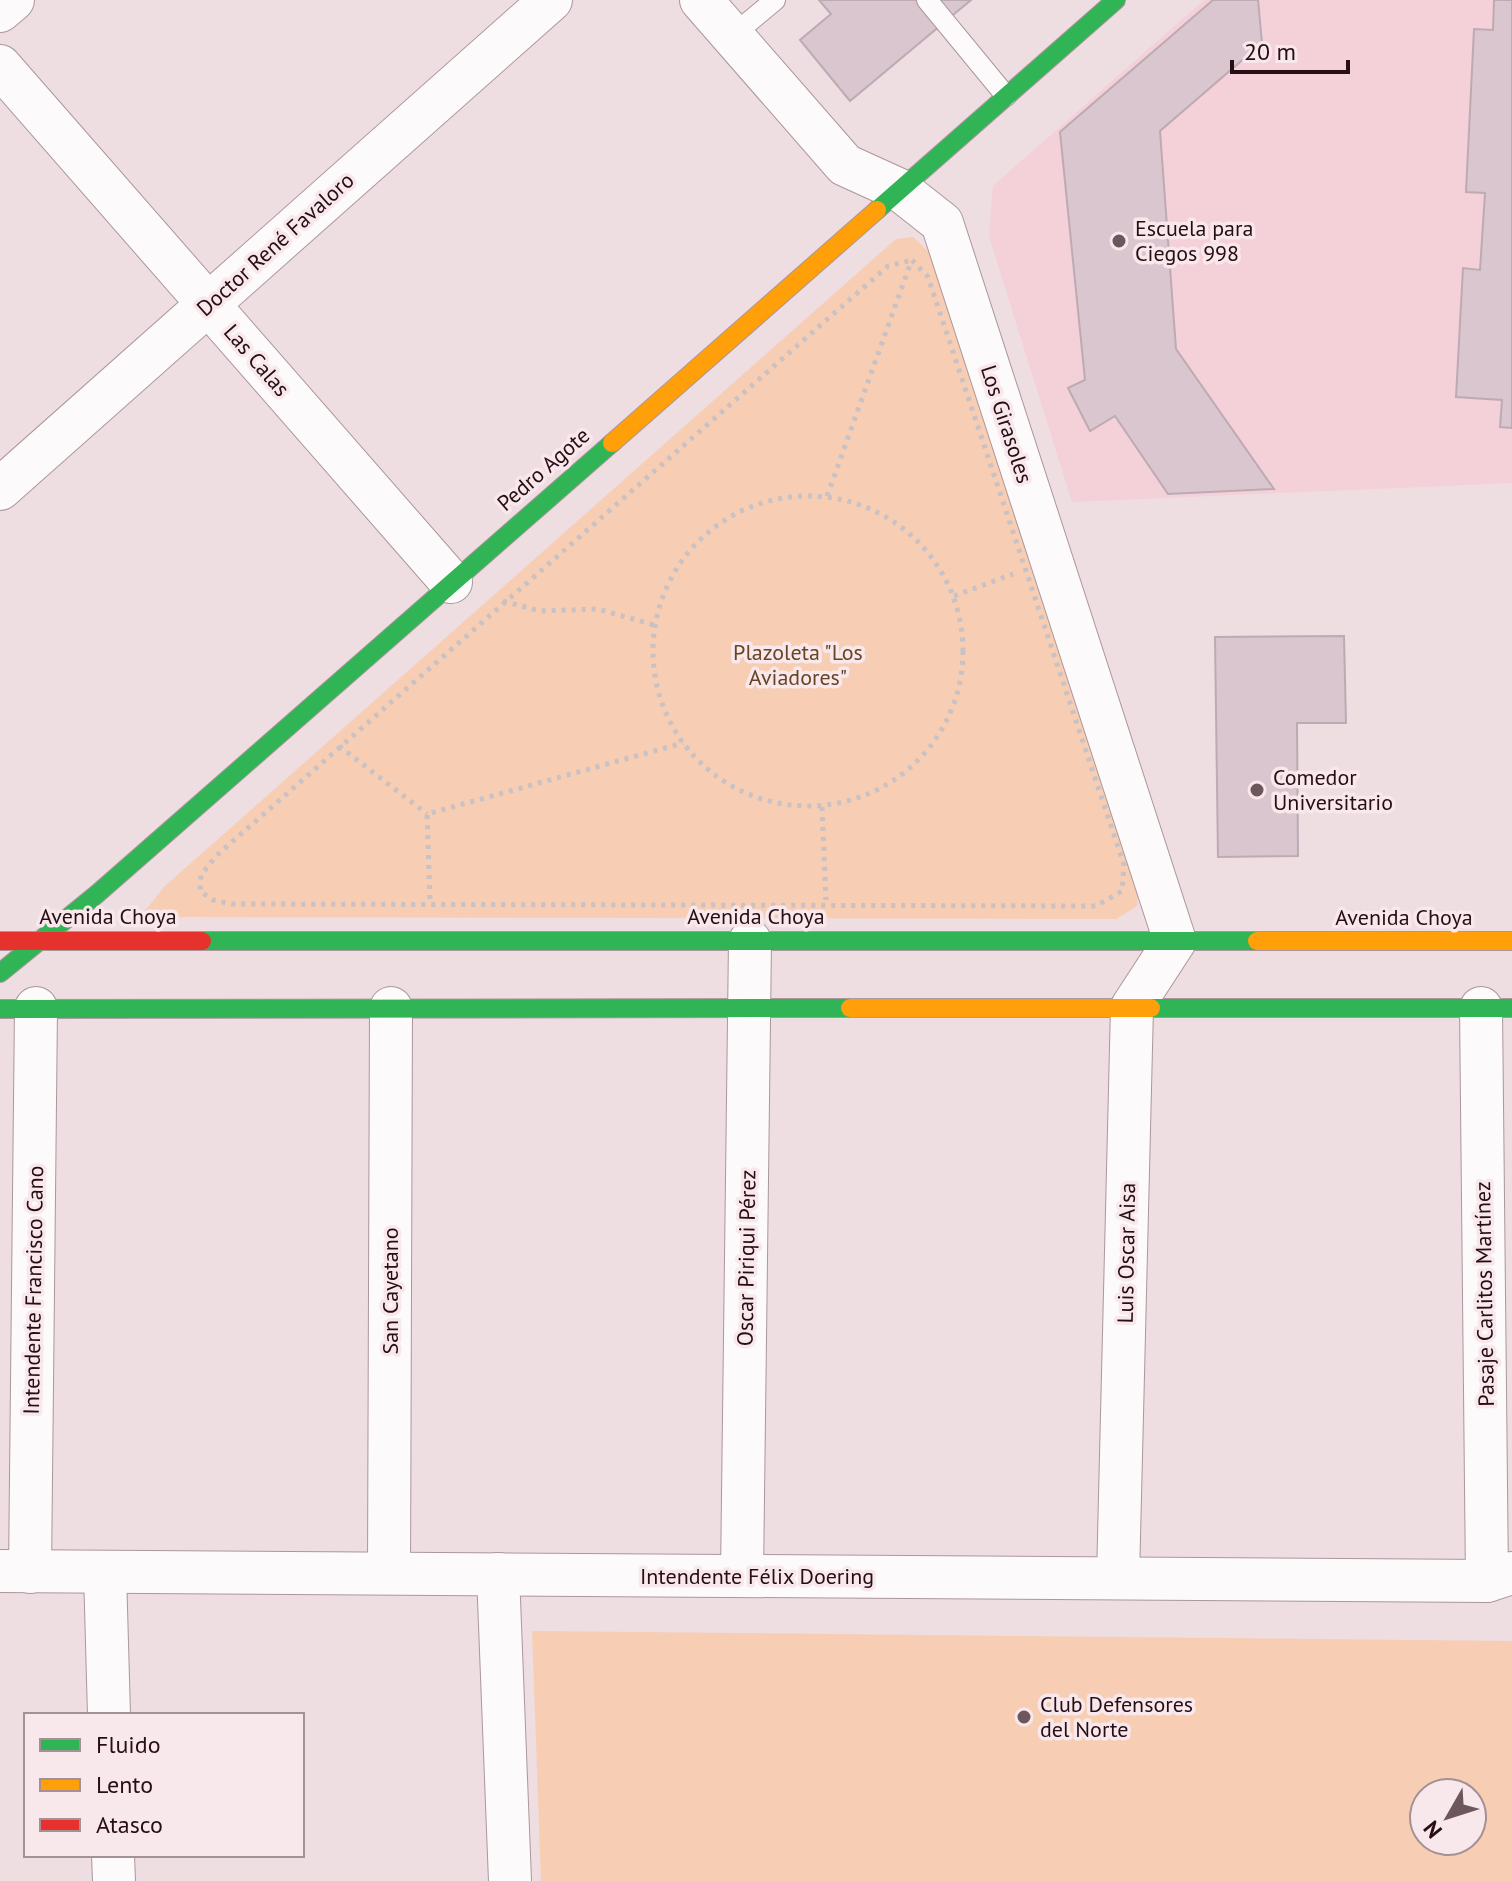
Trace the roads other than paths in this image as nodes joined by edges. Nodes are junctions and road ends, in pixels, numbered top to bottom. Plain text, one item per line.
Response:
1 (13, 0) edge
2 (551, 0) edge
3 (701, 0) edge
4 (775, 0) edge
5 (927, 0) edge
6 (1116, 0) edge
7 (0, 11) edge
8 (732, 36) junction
9 (0, 66) edge
10 (1006, 96) junction
11 (900, 190) junction
12 (208, 304) junction
13 (0, 489) edge
14 (451, 582) junction
15 (0, 941) edge
16 (38, 941) junction
17 (750, 941) junction
18 (1175, 941) junction
19 (1512, 941) edge
20 (0, 973) edge
21 (1132, 1007) junction
22 (391, 1008) junction
23 (749, 1008) junction
24 (1496, 1008) edge
25 (18, 1009) edge
26 (15, 1572) edge
27 (105, 1572) junction
28 (389, 1573) junction
29 (498, 1574) junction
30 (742, 1576) junction
31 (1500, 1577) edge
32 (1118, 1578) junction
33 (109, 1713) edge
34 (113, 1857) edge
35 (114, 1881) edge
36 (510, 1881) edge

1 - 7 street
2 - 12 street, Doctor René Favaloro
3 - 8 street, Los Girasoles
4 - 8 lane
5 - 10 lane
6 - 10 main road, Pedro Agote
8 - 11 street, Los Girasoles
9 - 12 street, Las Calas
10 - 11 main road, Pedro Agote
11 - 14 main road, Pedro Agote
11 - 18 street, Los Girasoles
12 - 13 street, Doctor René Favaloro
12 - 14 street, Las Calas
14 - 16 main road, Pedro Agote
15 - 16 main road, Avenida Choya
16 - 17 main road, Avenida Choya
16 - 20 main road, Pedro Agote
17 - 18 main road, Avenida Choya
17 - 23 street, Oscar Piriqui Pérez
18 - 19 main road, Avenida Choya
18 - 21 street
21 - 23 main road
21 - 24 main road
21 - 32 street, Luis Oscar Aisa
22 - 23 main road
22 - 25 main road
22 - 28 street, San Cayetano
23 - 30 street, Oscar Piriqui Pérez
24 - 31 street, Pasaje Carlitos Martínez
25 - 26 street, Intendente Francisco Cano
26 - 27 street, Intendente Félix Doering
27 - 28 street, Intendente Félix Doering
27 - 33 street
28 - 29 street, Intendente Félix Doering
29 - 30 street, Intendente Félix Doering
29 - 36 street
30 - 32 street, Intendente Félix Doering
31 - 32 street, Intendente Félix Doering
34 - 35 street

